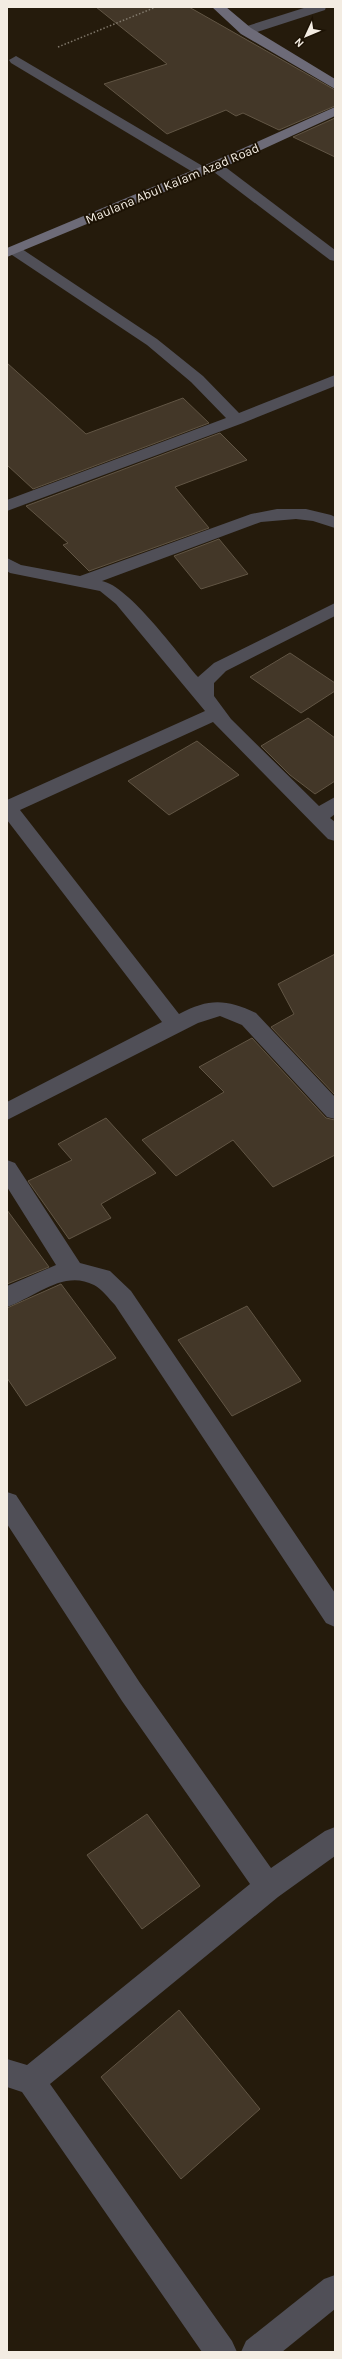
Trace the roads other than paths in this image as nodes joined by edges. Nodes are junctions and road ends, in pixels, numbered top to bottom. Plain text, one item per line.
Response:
1 (218, 7) edge
2 (320, 7) edge
3 (246, 32) junction
4 (16, 60) road end
5 (335, 85) edge
6 (335, 111) edge
7 (215, 166) junction
8 (201, 171) junction
9 (10, 251) edge
10 (335, 257) edge
11 (335, 380) edge
12 (237, 420) junction
13 (7, 506) edge
14 (335, 523) edge
15 (7, 563) edge
16 (84, 581) junction
17 (335, 609) edge
18 (205, 697) junction
19 (216, 713) junction
20 (335, 804) edge
21 (7, 808) edge
22 (318, 817) junction
23 (335, 834) edge
24 (176, 1025) junction
25 (335, 1111) edge
26 (7, 1112) edge
27 (7, 1169) edge
28 (72, 1270) junction
29 (7, 1297) edge
30 (7, 1503) edge
31 (335, 1615) edge
32 (335, 1840) edge
33 (268, 1887) junction
34 (19, 2077) edge
35 (335, 2290) edge
36 (220, 2352) edge
37 (257, 2352) edge

1 - 3 street
2 - 3 street
3 - 5 street
4 - 8 street
6 - 7 street, Maulana Abul Kalam Azad Road
7 - 8 street, Maulana Abul Kalam Azad Road
7 - 10 street
8 - 9 street, Maulana Abul Kalam Azad Road
9 - 12 street
11 - 12 street
12 - 13 street
14 - 16 street
15 - 16 street
16 - 18 street
17 - 18 street
18 - 19 street
19 - 21 street
19 - 22 street
20 - 22 street
21 - 24 street
22 - 23 street
24 - 25 street
24 - 26 street
27 - 28 street
28 - 29 street
28 - 31 street
30 - 33 street
32 - 33 street
33 - 34 street
34 - 36 street
35 - 37 street

